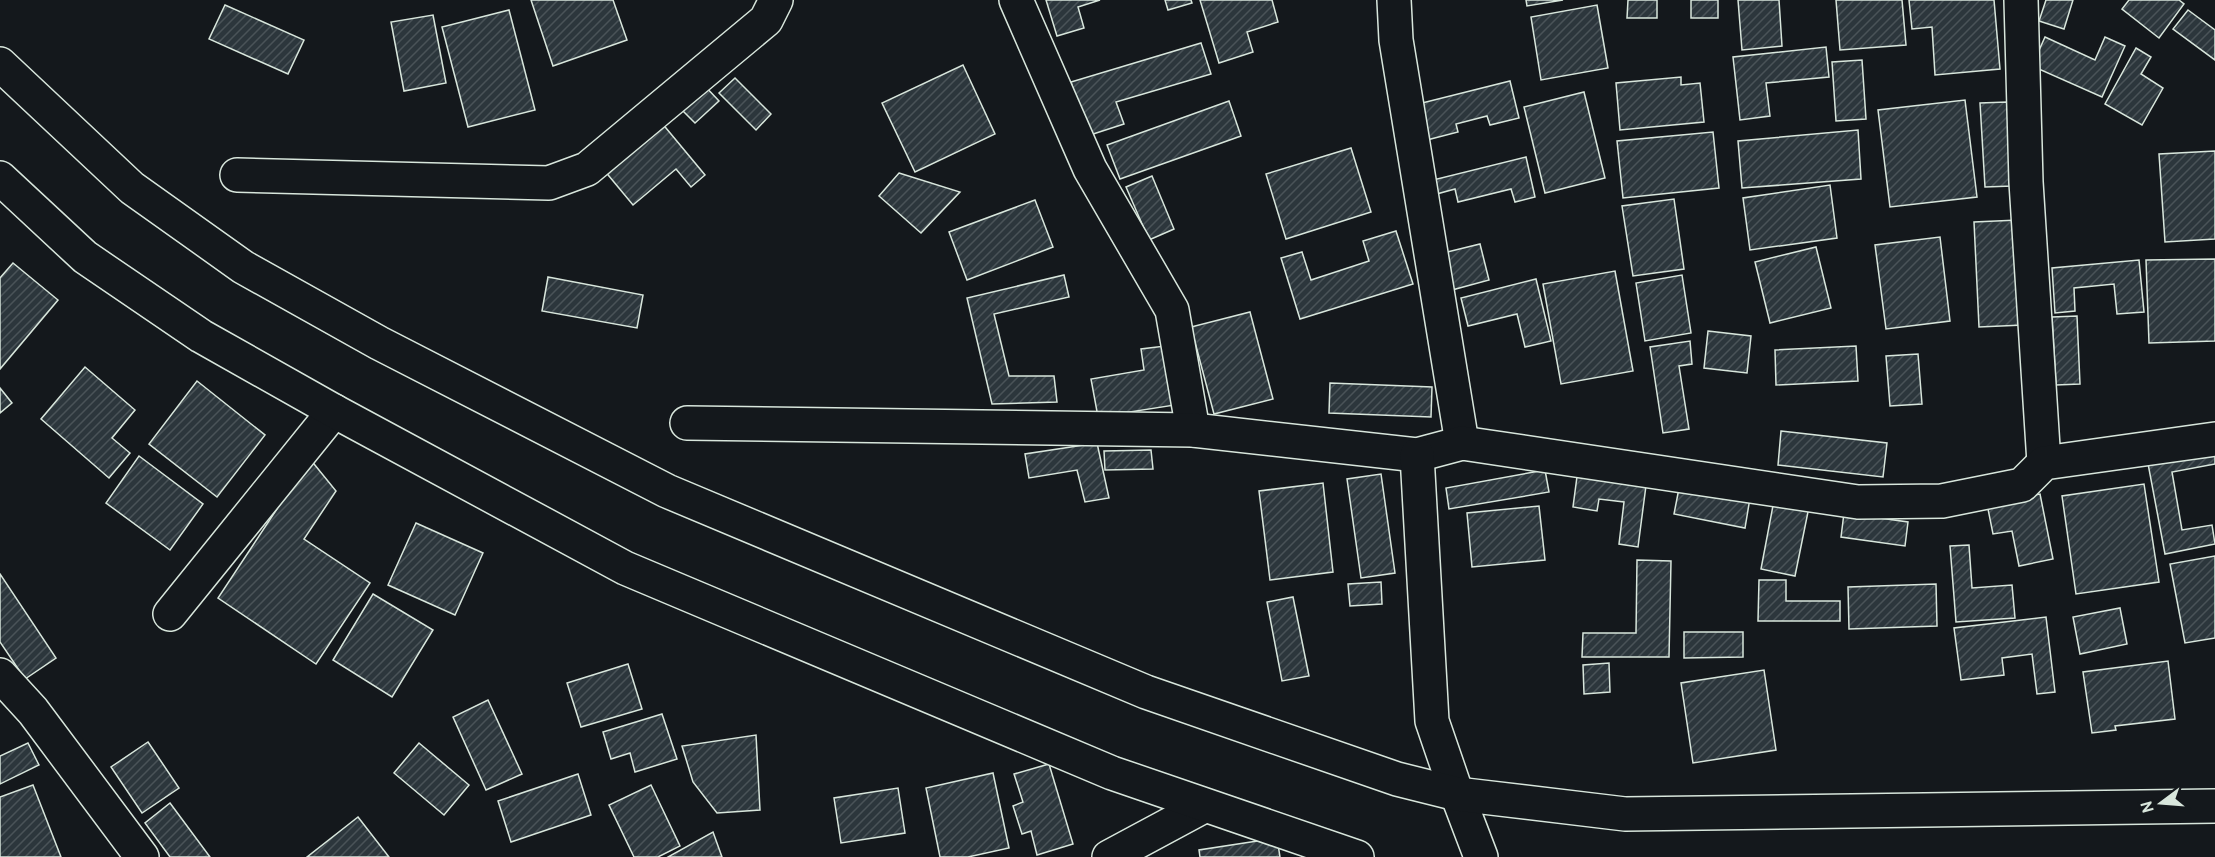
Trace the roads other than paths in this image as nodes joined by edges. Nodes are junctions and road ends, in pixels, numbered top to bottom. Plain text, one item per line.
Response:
1 (776, 0) edge
2 (1016, 0) edge
3 (1394, 0) edge
4 (2021, 0) edge
5 (0, 64) edge
6 (237, 175) dead end
7 (0, 178) edge
8 (334, 411) junction
9 (687, 423) dead end
10 (1193, 430) junction
11 (2215, 439) edge
12 (1462, 443) junction
13 (1417, 455) junction
14 (2044, 463) junction
15 (170, 614) dead end
16 (0, 675) edge
17 (1456, 794) junction
18 (1204, 806) junction
19 (2215, 806) edge
20 (142, 857) edge
21 (1109, 857) edge
22 (1357, 857) edge
23 (1481, 857) edge

1 - 6 street
2 - 10 street
3 - 12 street
4 - 14 street
5 - 17 street
7 - 8 street
8 - 15 street
8 - 18 street
9 - 10 street
10 - 13 street
11 - 14 street
12 - 13 street
12 - 14 street
13 - 17 street
16 - 20 street
17 - 19 street
17 - 23 street
18 - 21 street
18 - 22 street

